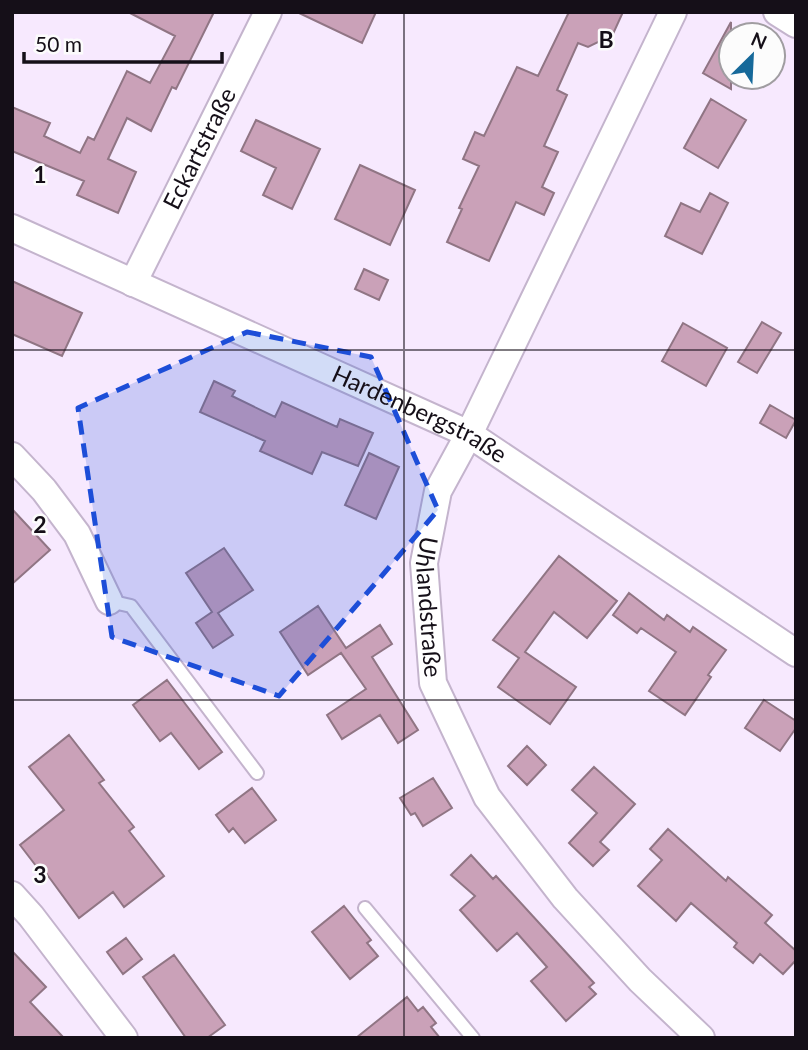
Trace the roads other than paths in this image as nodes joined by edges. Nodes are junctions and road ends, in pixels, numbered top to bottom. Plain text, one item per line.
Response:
1 (268, 12) edge
2 (673, 12) edge
3 (777, 12) edge
4 (796, 24) edge
5 (12, 228) edge
6 (133, 283) junction
7 (469, 434) junction
8 (12, 456) edge
9 (109, 601) joint
10 (796, 653) edge
11 (257, 774) dead end
12 (12, 895) edge
13 (365, 908) dead end
14 (124, 1038) edge
15 (474, 1038) edge
16 (701, 1038) edge

1 - 6 street, Eckartstraße
2 - 7 street, Uhlandstraße
3 - 4 street
5 - 6 street, Hardenbergstraße
6 - 7 street, Hardenbergstraße
7 - 10 street, Hardenbergstraße
7 - 16 street, Uhlandstraße
8 - 9 street
9 - 11 lane
12 - 14 street
13 - 15 lane

